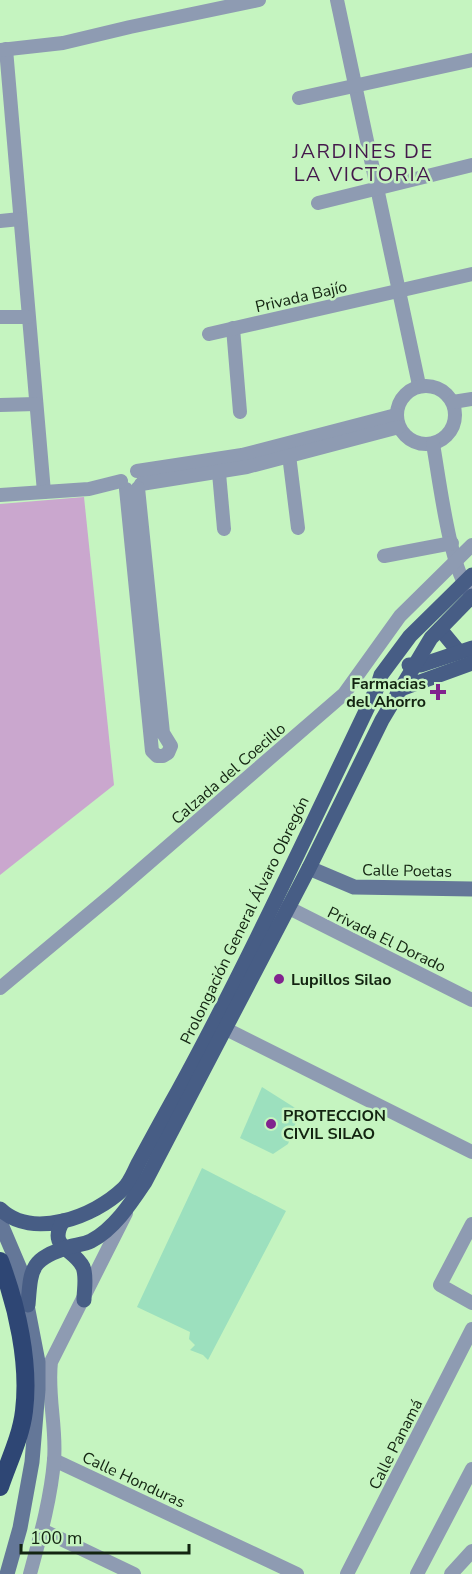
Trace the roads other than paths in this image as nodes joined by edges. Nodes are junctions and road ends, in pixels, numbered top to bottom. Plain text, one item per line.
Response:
1 (259, 0) edge
2 (337, 0) edge
3 (3, 49) edge
4 (472, 60) edge
5 (356, 86) junction
6 (299, 99) dead end
7 (6, 132) edge
8 (472, 165) edge
9 (377, 190) junction
10 (318, 203) dead end
11 (20, 219) junction
12 (0, 221) edge
13 (472, 274) edge
14 (399, 290) junction
15 (0, 317) edge
16 (28, 317) junction
17 (233, 328) junction
18 (209, 334) dead end
19 (419, 386) junction
20 (472, 399) edge
21 (453, 402) junction
22 (36, 404) junction
23 (0, 405) edge
24 (240, 412) dead end
25 (398, 421) junction
26 (433, 444) junction
27 (286, 450) junction
28 (219, 465) junction
29 (132, 482) junction
30 (44, 492) junction
31 (0, 495) edge
32 (298, 528) dead end
33 (224, 529) dead end
34 (452, 543) junction
35 (472, 545) edge
36 (384, 556) dead end
37 (456, 562) junction
38 (470, 587) edge
39 (144, 606) junction
40 (440, 629) junction
41 (465, 650) edge
42 (472, 663) edge
43 (415, 665) junction
44 (362, 667) junction
45 (382, 676) junction
46 (399, 690) junction
47 (309, 868) junction
48 (472, 889) edge
49 (287, 907) junction
50 (0, 988) edge
51 (472, 1000) edge
52 (220, 1026) junction
53 (472, 1152) edge
54 (130, 1204) junction
55 (0, 1209) edge
56 (63, 1221) junction
57 (0, 1222) edge
58 (472, 1224) edge
59 (65, 1248) junction
60 (0, 1261) edge
61 (84, 1300) junction
62 (472, 1303) edge
63 (28, 1305) junction
64 (472, 1329) edge
65 (54, 1460) junction
66 (472, 1470) edge
67 (0, 1486) edge
68 (42, 1530) junction
69 (472, 1551) edge
70 (7, 1574) edge
71 (30, 1574) edge
72 (134, 1574) edge
73 (297, 1574) edge
74 (347, 1574) edge
75 (417, 1574) edge
76 (451, 1574) edge

1 - 3 street
2 - 5 street
3 - 7 street
4 - 5 street
5 - 6 street
5 - 9 street
7 - 11 street
8 - 9 street
9 - 10 street
9 - 14 street
11 - 12 street
11 - 16 street
13 - 14 street, Privada Bajío
14 - 17 street, Privada Bajío
14 - 19 street
15 - 16 street
16 - 22 street
17 - 18 street, Privada Bajío
17 - 24 street
19 - 21 street
19 - 25 street
20 - 21 street
21 - 26 street
22 - 23 street
22 - 30 street
25 - 26 street
25 - 27 street
26 - 34 street
27 - 28 street
27 - 32 street
28 - 29 street
28 - 33 street
29 - 30 street
29 - 39 street
30 - 31 street
34 - 36 street
34 - 37 street
35 - 37 street, Calzada del Coecillo
37 - 38 street
37 - 44 street, Calzada del Coecillo
38 - 40 main road, Prolongación General Álvaro Obregón
38 - 45 main road, Prolongación General Álvaro Obregón
39 - 39 street
40 - 41 main road
40 - 43 main road, Prolongación General Álvaro Obregón
41 - 43 main road
42 - 46 main road
43 - 45 main road
43 - 46 main road, Prolongación General Álvaro Obregón
44 - 45 street
44 - 50 street, Calzada del Coecillo
45 - 46 main road
45 - 52 main road, Prolongación General Álvaro Obregón
46 - 47 main road, Prolongación General Álvaro Obregón
47 - 48 street, Calle Poetas
47 - 49 main road, Prolongación General Álvaro Obregón
49 - 51 street, Privada El Dorado
49 - 52 main road, Prolongación General Álvaro Obregón
52 - 53 street
52 - 54 main road, Prolongación General Álvaro Obregón
52 - 56 main road, Prolongación General Álvaro Obregón
54 - 59 main road, Prolongación General Álvaro Obregón
54 - 61 street
55 - 56 main road
56 - 59 main road
57 - 63 street
58 - 62 street
59 - 61 main road
59 - 63 main road, Prolongación General Álvaro Obregón
60 - 67 highway
61 - 65 street
63 - 70 street
64 - 74 street, Calle Panamá
65 - 68 street
65 - 73 street, Calle Honduras
66 - 75 street
68 - 71 street
68 - 72 street
69 - 76 street

